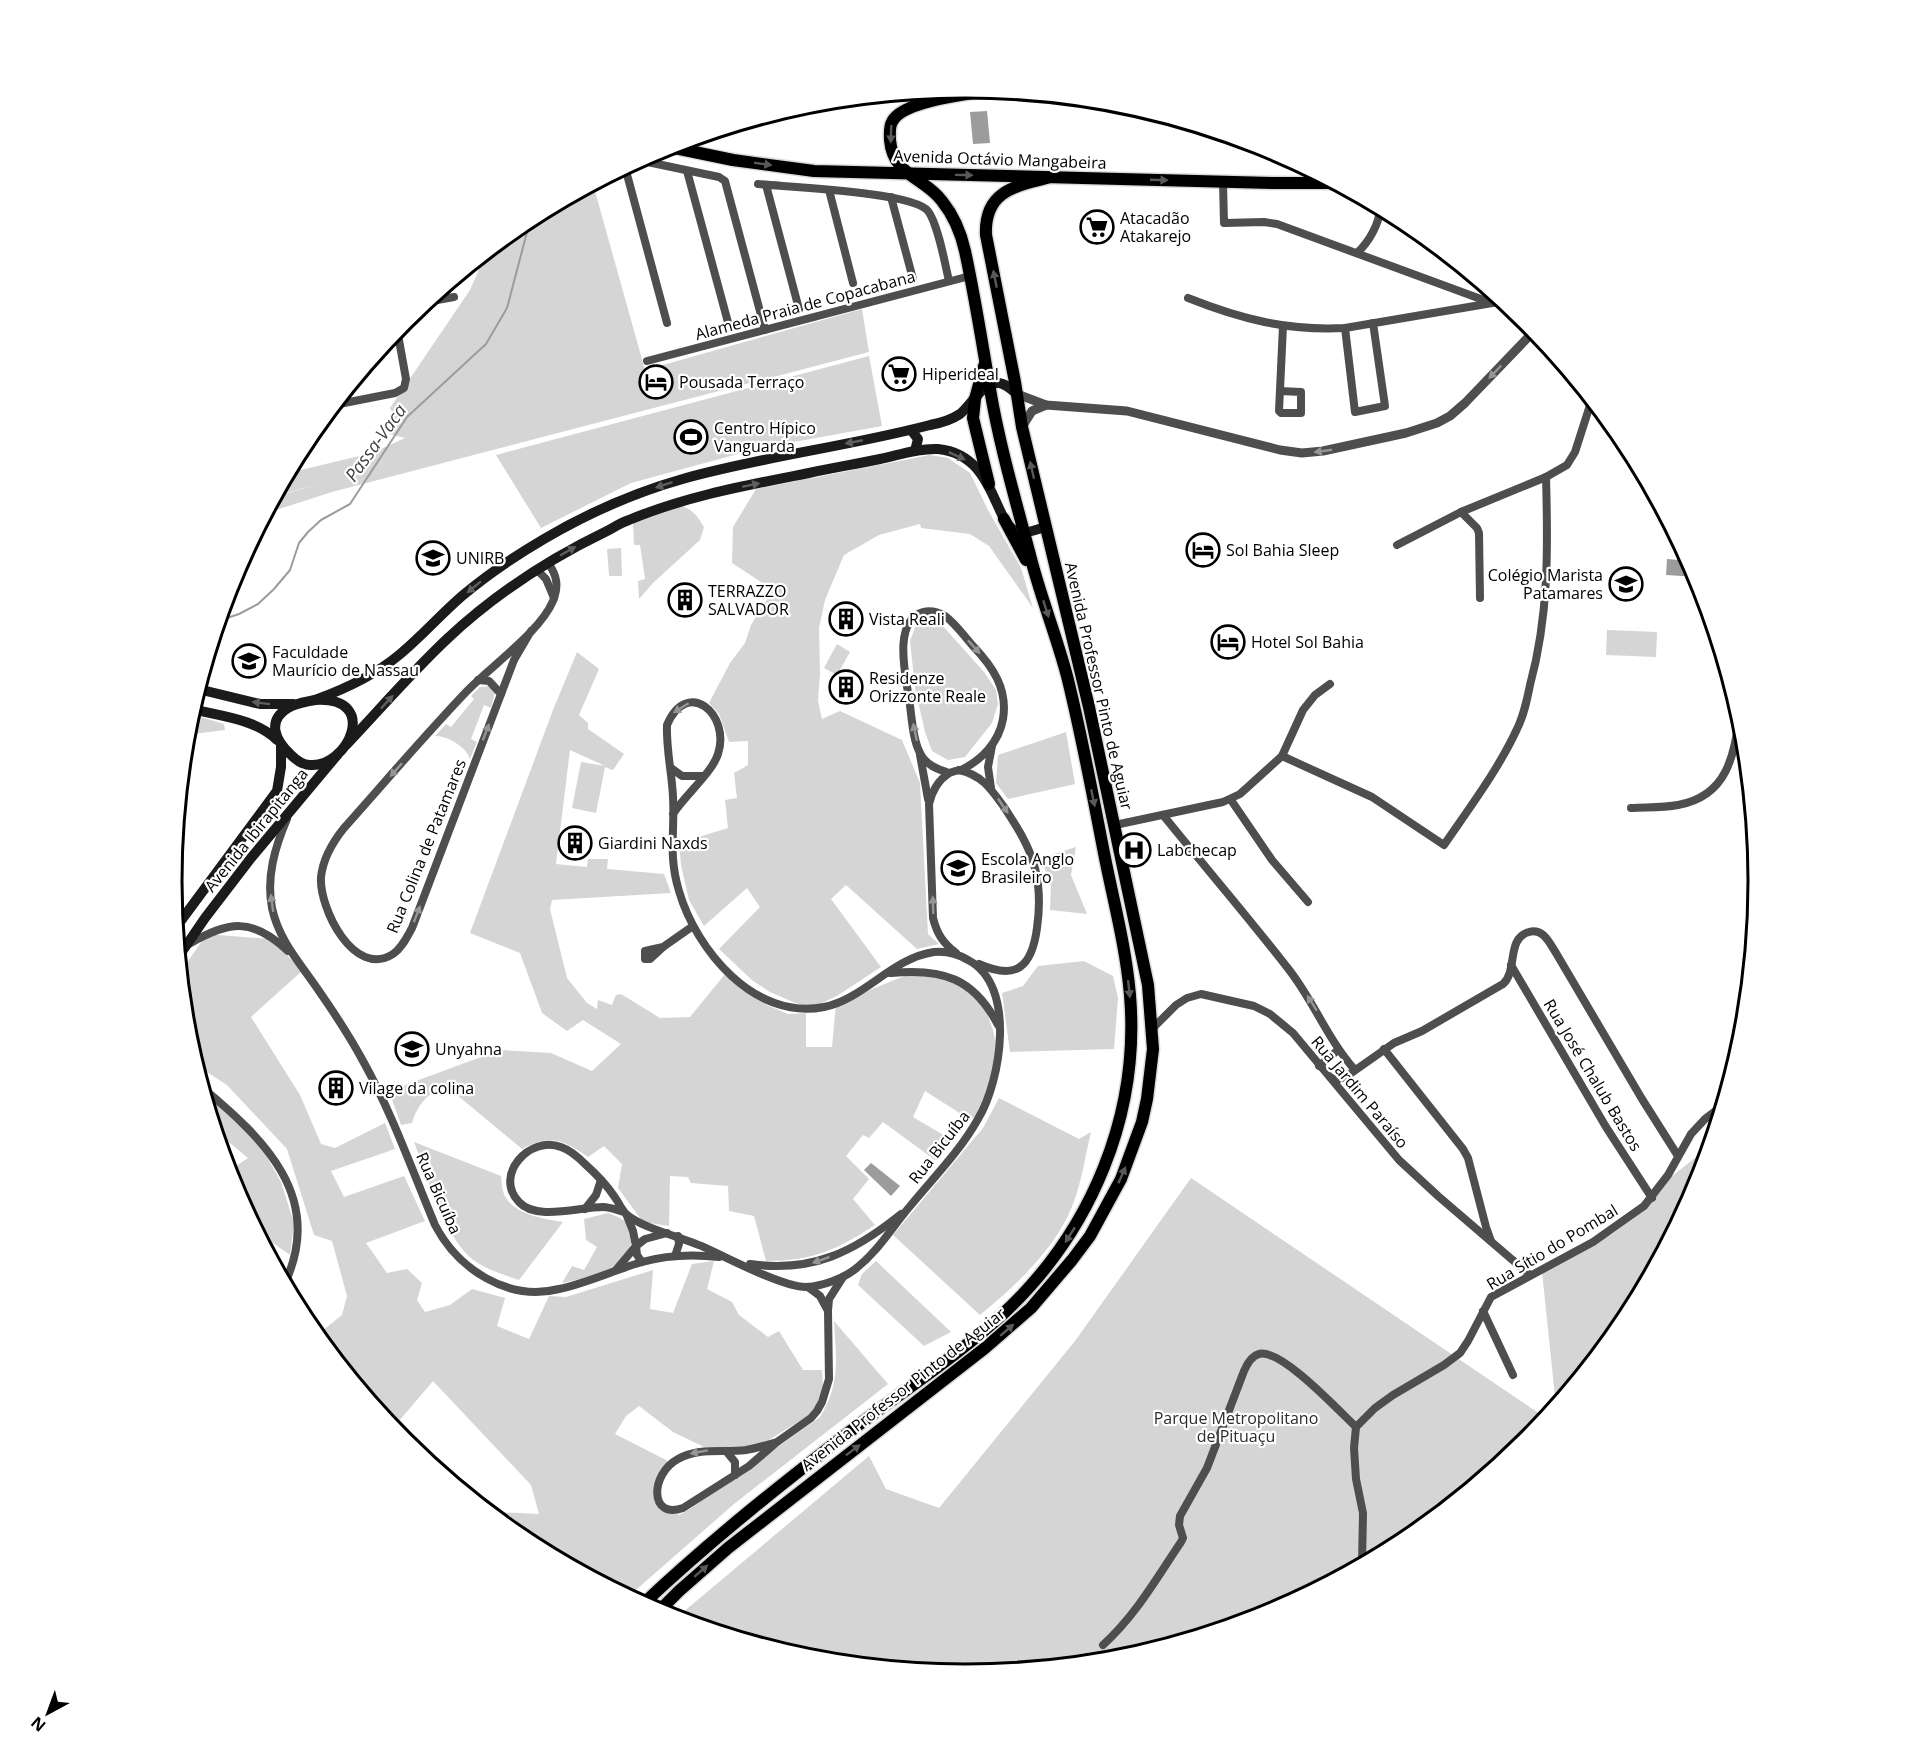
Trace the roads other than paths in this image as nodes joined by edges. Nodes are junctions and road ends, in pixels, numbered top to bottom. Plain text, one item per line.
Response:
1 (941, 98) edge
2 (683, 151) edge
3 (652, 163) edge
4 (687, 171) junction
5 (905, 172) junction
6 (627, 174) edge
7 (1051, 177) junction
8 (1315, 179) edge
9 (1223, 182) junction
10 (829, 190) junction
11 (891, 197) junction
12 (1379, 216) edge
13 (1357, 253) junction
14 (970, 276) junction
15 (913, 279) dead end
16 (949, 281) junction
17 (853, 283) dead end
18 (454, 297) dead end
19 (1188, 298) dead end
20 (441, 299) edge
21 (1490, 303) junction
22 (1493, 303) edge
23 (799, 309) dead end
24 (667, 323) dead end
25 (1373, 323) junction
26 (729, 326) dead end
27 (1283, 326) junction
28 (1345, 328) junction
29 (765, 330) junction
30 (1528, 337) edge
31 (399, 341) edge
32 (985, 356) junction
33 (647, 361) dead end
34 (989, 386) junction
35 (1280, 391) dead end
36 (1017, 394) junction
37 (975, 399) junction
38 (345, 403) edge
39 (1046, 405) junction
40 (1589, 407) edge
41 (1022, 427) junction
42 (911, 430) junction
43 (915, 451) junction
44 (782, 456) junction
45 (786, 477) junction
46 (1546, 477) junction
47 (989, 484) junction
48 (603, 508) junction
49 (1461, 513) junction
50 (1004, 519) junction
51 (1045, 527) junction
52 (613, 528) junction
53 (1024, 532) junction
54 (1397, 545) dead end
55 (525, 551) junction
56 (548, 562) junction
57 (537, 570) junction
58 (1036, 577) junction
59 (1480, 598) dead end
60 (554, 600) junction
61 (531, 631) junction
62 (478, 680) junction
63 (1330, 684) dead end
64 (206, 691) edge
65 (501, 694) junction
66 (315, 700) junction
67 (297, 704) junction
68 (202, 711) edge
69 (1735, 740) edge
70 (279, 742) junction
71 (347, 744) junction
72 (992, 745) junction
73 (920, 753) junction
74 (338, 754) junction
75 (1282, 756) junction
76 (671, 768) junction
77 (959, 770) junction
78 (949, 773) junction
79 (703, 777) junction
80 (992, 789) junction
81 (1231, 800) junction
82 (929, 804) junction
83 (1631, 808) dead end
84 (290, 812) junction
85 (674, 814) junction
86 (1163, 815) junction
87 (1115, 825) junction
88 (1308, 902) dead end
89 (183, 917) edge
90 (693, 926) junction
91 (188, 945) junction
92 (663, 947) dead end
93 (186, 948) edge
94 (926, 954) junction
95 (958, 955) junction
96 (293, 957) junction
97 (974, 962) junction
98 (1511, 965) junction
99 (930, 972) junction
100 (887, 973) junction
101 (992, 985) junction
102 (979, 995) junction
103 (999, 1028) junction
104 (1152, 1028) junction
105 (1384, 1049) junction
106 (1338, 1050) junction
107 (1319, 1066) junction
108 (1355, 1070) junction
109 (1330, 1077) junction
110 (214, 1099) edge
111 (1713, 1114) edge
112 (1678, 1156) junction
113 (601, 1180) junction
114 (1652, 1198) junction
115 (585, 1209) junction
116 (907, 1209) junction
117 (625, 1213) junction
118 (668, 1233) junction
119 (678, 1236) junction
120 (1492, 1242) junction
121 (636, 1246) junction
122 (852, 1247) junction
123 (675, 1256) junction
124 (726, 1258) junction
125 (642, 1262) junction
126 (742, 1263) junction
127 (862, 1263) junction
128 (615, 1271) junction
129 (790, 1272) junction
130 (288, 1274) edge
131 (1530, 1275) junction
132 (843, 1277) junction
133 (794, 1285) junction
134 (808, 1287) junction
135 (828, 1311) junction
136 (1483, 1311) junction
137 (1513, 1375) dead end
138 (1356, 1427) junction
139 (777, 1442) junction
140 (726, 1450) junction
141 (735, 1475) junction
142 (1362, 1556) edge
143 (651, 1597) edge
144 (666, 1604) edge
145 (1103, 1645) dead end

1 -> 5 main road
2 -> 5 main road, Avenida Octávio Mangabeira
3 - 4 street
4 - 26 street
4 - 29 street
5 -> 7 main road, Avenida Octávio Mangabeira
5 - 14 main road, Avenida Professor Pinto de Aguiar
6 - 24 street
7 -> 9 main road, Avenida Octávio Mangabeira
36 -> 7 main road, Avenida Professor Pinto de Aguiar
8 - 9 main road, Avenida Octávio Mangabeira
9 - 13 street
10 - 11 street
10 - 17 street
10 - 23 street
11 - 15 street
11 - 16 street
12 - 13 street
13 - 21 street
14 - 16 street, Alameda Praia de Copacabana
14 - 32 main road, Avenida Professor Pinto de Aguiar
16 - 29 street, Alameda Praia de Copacabana
18 - 20 street
19 - 27 street
21 - 22 street
21 - 25 street
25 - 28 street
25 - 28 street
27 - 28 street
27 - 35 street
29 - 33 street, Alameda Praia de Copacabana
30 -> 39 street
31 - 38 street
32 - 34 main road, Avenida Professor Pinto de Aguiar
32 - 37 main road
34 - 36 main road
34 - 37 main road
34 - 53 main road, Avenida Professor Pinto de Aguiar
36 - 39 street
36 - 41 main road, Avenida Professor Pinto de Aguiar
37 - 42 main road
37 - 47 main road
39 - 41 street
40 - 46 street
51 -> 41 main road, Avenida Professor Pinto de Aguiar
42 - 43 main road
42 -> 44 main road
43 - 45 main road
43 -> 47 main road
44 - 45 main road
44 -> 48 main road
52 -> 45 main road
46 - 49 street
46 - 75 street
47 - 50 main road
48 - 52 main road
48 - 55 main road
49 - 54 street
49 - 59 street
50 - 53 main road
50 - 58 main road
51 - 53 main road
51 - 87 main road, Avenida Professor Pinto de Aguiar
56 -> 52 main road
53 - 58 main road, Avenida Professor Pinto de Aguiar
55 - 57 main road
55 -> 66 main road
56 - 57 main road
56 - 60 street
57 - 60 street
71 -> 57 main road
58 -> 143 main road, Avenida Professor Pinto de Aguiar
60 - 61 street, Rua Colina de Patamares
61 - 62 street, Rua Colina de Patamares
61 - 65 street, Rua Colina de Patamares
62 - 65 street
62 -> 65 street, Rua Colina de Patamares
63 - 75 street
67 -> 64 main road
66 - 67 main road
66 - 71 main road
67 - 70 main road
68 - 70 main road
69 - 83 street
70 - 74 main road
70 - 89 main road, Avenida Ibirapitanga
71 - 74 main road
73 -> 72 street
72 - 77 street
72 - 80 street
73 - 78 street
73 - 82 street
74 - 84 main road, Avenida Ibirapitanga
75 - 81 street
76 - 79 street
79 -> 76 street, Rua Bicuíba
76 - 85 street, Rua Bicuíba
77 - 78 street
77 - 80 street
78 - 82 street
79 - 85 street, Rua Bicuíba
80 -> 97 street
81 - 86 street
81 - 88 street
95 -> 82 street
84 - 91 main road, Avenida Ibirapitanga
96 -> 84 street, Rua Bicuíba
85 - 90 street, Rua Bicuíba
86 - 87 street
106 -> 86 street
87 - 104 main road, Avenida Professor Pinto de Aguiar
90 - 92 street
90 - 100 street, Rua Bicuíba
91 - 93 main road, Avenida Ibirapitanga
91 - 96 street, Rua Bicuíba
94 - 95 street, Rua Bicuíba
94 - 99 street
94 - 100 street, Rua Bicuíba
95 - 97 street, Rua Bicuíba
96 - 128 street, Rua Bicuíba
97 - 101 street, Rua Bicuíba
98 - 105 street
98 - 112 street
98 - 114 street, Rua José Chalub Bastos
99 - 100 street, Rua Bicuíba
99 - 102 street, Rua Bicuíba
101 - 102 street
101 - 103 street, Rua Bicuíba
102 - 103 street, Rua Bicuíba
103 - 116 street, Rua Bicuíba
104 - 107 street, Rua Jardim Paraíso
144 -> 104 main road, Avenida Professor Pinto de Aguiar
105 - 108 street
105 - 120 street
106 - 107 street
106 - 108 street
107 - 109 street, Rua Jardim Paraíso
108 - 109 street
109 - 120 street, Rua Jardim Paraíso
110 - 130 street
111 - 112 street, Rua Sítio do Pombal
112 - 114 street, Rua Sítio do Pombal
113 - 115 street
113 - 115 street
113 - 117 street
114 - 131 street, Rua Sítio do Pombal
115 - 117 street, Rua Bicuíba
116 - 122 street, Rua Bicuíba
116 - 127 street, Rua Bicuíba
117 - 118 street, Rua Bicuíba
117 - 121 street
118 - 119 street, Rua Bicuíba
118 - 121 street
119 - 123 street
119 - 124 street, Rua Bicuíba
120 - 131 street, Rua Jardim Paraíso
121 - 125 street
121 - 128 street
122 - 127 street
122 -> 129 street, Rua Bicuíba
123 - 124 street, Rua Bicuíba
123 - 125 street, Rua Bicuíba
124 - 126 street, Rua Bicuíba
125 - 128 street, Rua Bicuíba
126 - 129 street, Rua Bicuíba
126 - 133 street, Rua Bicuíba
127 - 132 street, Rua Bicuíba
129 - 133 street
131 - 136 street, Rua Sítio do Pombal
132 - 134 street, Rua Bicuíba
132 - 135 street
133 - 134 street, Rua Bicuíba
134 - 135 street
135 - 139 street
136 - 137 street
136 - 138 street, Rua Sítio do Pombal
138 - 142 street
138 - 145 street
139 - 140 street
139 - 141 street
140 - 141 street
140 -> 141 street

